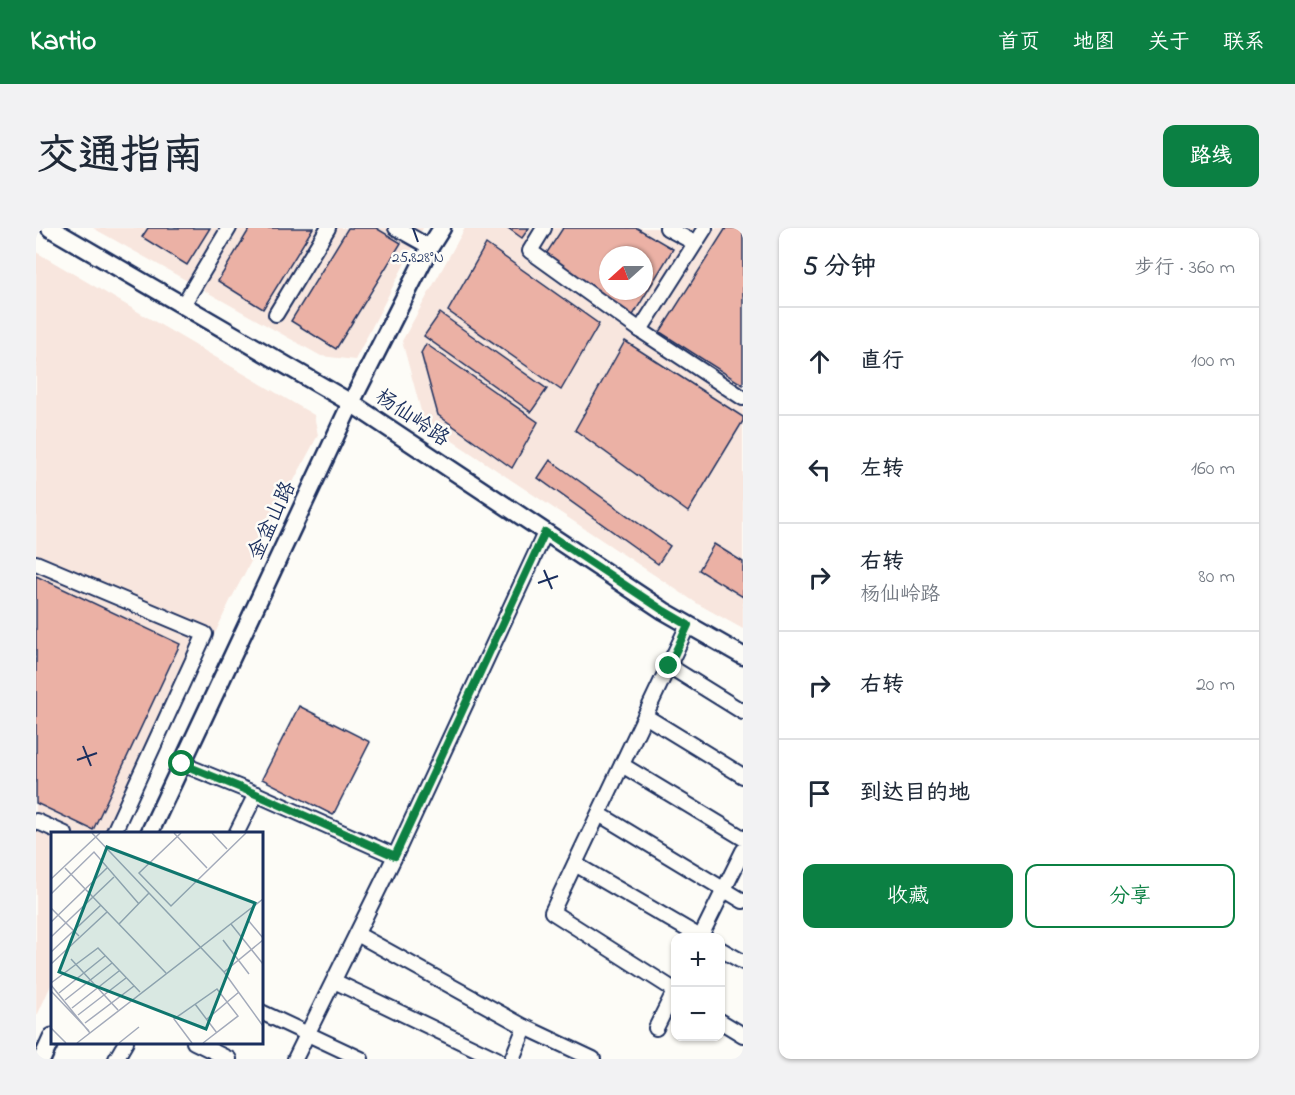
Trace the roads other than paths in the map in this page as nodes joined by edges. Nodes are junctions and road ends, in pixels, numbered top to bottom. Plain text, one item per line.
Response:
1 (50, 228) edge
2 (229, 228) edge
3 (328, 228) edge
4 (396, 228) edge
5 (442, 228) edge
6 (544, 228) edge
7 (667, 228) edge
8 (705, 228) edge
9 (695, 243) junction
10 (430, 247) junction
11 (183, 305) junction
12 (276, 314) dead end
13 (640, 330) junction
14 (743, 398) edge
15 (351, 403) junction
16 (545, 532) junction
17 (36, 562) edge
18 (688, 625) junction
19 (743, 656) edge
20 (669, 666) junction
21 (743, 712) edge
22 (645, 716) junction
23 (182, 764) junction
24 (622, 765) junction
25 (743, 776) edge
26 (256, 794) junction
27 (599, 813) junction
28 (36, 821) edge
29 (60, 832) edge
30 (114, 832) edge
31 (150, 832) edge
32 (237, 832) edge
33 (743, 838) edge
34 (743, 851) edge
35 (395, 856) junction
36 (575, 864) junction
37 (724, 890) junction
38 (743, 901) edge
39 (694, 933) edge
40 (703, 933) edge
41 (357, 934) junction
42 (725, 951) edge
43 (743, 962) edge
44 (334, 981) junction
45 (671, 987) edge
46 (671, 998) edge
47 (262, 1011) edge
48 (725, 1023) edge
49 (525, 1027) junction
50 (656, 1028) dead end
51 (308, 1034) junction
52 (743, 1035) edge
53 (51, 1038) edge
54 (125, 1044) edge
55 (199, 1044) edge
56 (42, 1059) edge
57 (116, 1059) edge
58 (229, 1059) edge
59 (296, 1059) edge
60 (362, 1059) edge
61 (497, 1059) edge
62 (512, 1059) edge
63 (592, 1059) edge

1 - 11 street, 杨仙岭路
2 - 11 street
3 - 12 street
4 - 10 street
5 - 10 street, 金盆山路
6 - 13 street
7 - 9 street
8 - 9 street
9 - 13 street
10 - 15 street, 金盆山路
11 - 15 street, 杨仙岭路
13 - 14 street
15 - 16 street, 杨仙岭路
15 - 23 street, 金盆山路
16 - 18 street, 杨仙岭路
16 - 35 street
17 - 30 street
18 - 19 street, 杨仙岭路
18 - 20 street
20 - 21 street
20 - 22 street
22 - 24 street
22 - 25 street
23 - 26 street
23 - 31 street, 金盆山路
24 - 27 street
24 - 33 street
26 - 32 street
26 - 35 street
27 - 36 street
27 - 37 street
28 - 29 street
34 - 37 street
35 - 41 street
36 - 39 street
36 - 45 street
37 - 38 street
37 - 40 street
41 - 44 street
41 - 49 street
42 - 43 street
44 - 51 street
44 - 61 street
46 - 50 street
47 - 51 street
48 - 52 street
49 - 62 street
49 - 63 street
51 - 59 street
51 - 60 street
53 - 56 street
54 - 57 street
55 - 58 street

